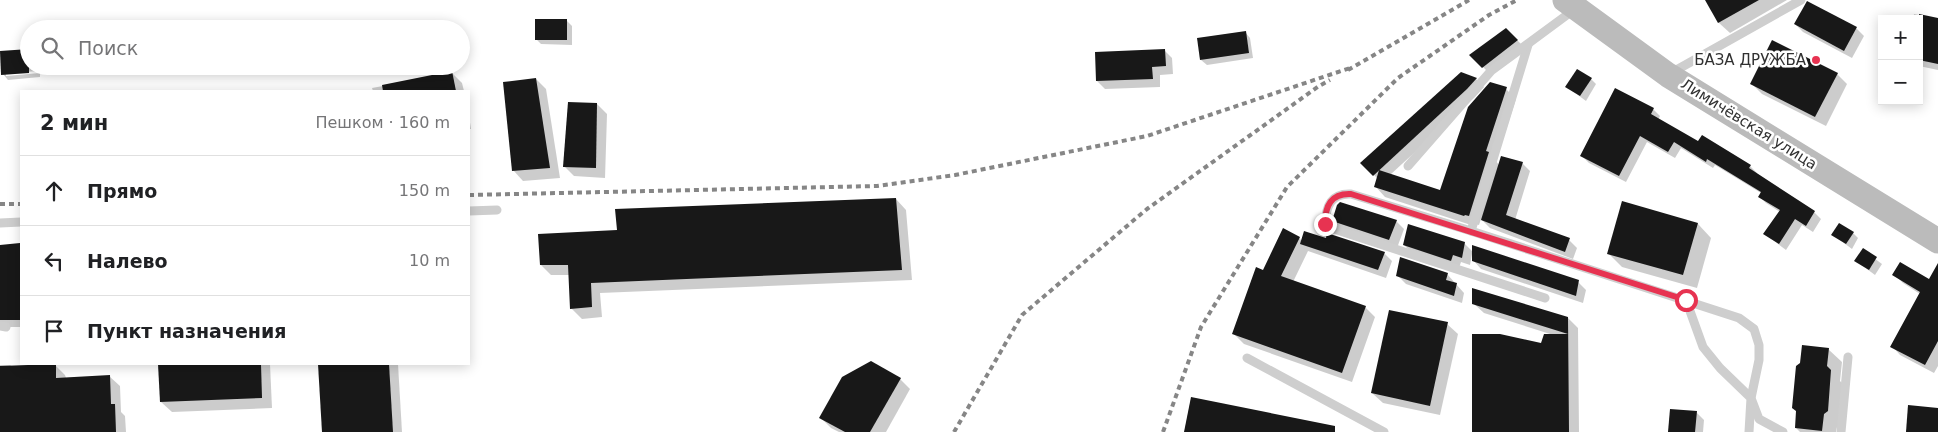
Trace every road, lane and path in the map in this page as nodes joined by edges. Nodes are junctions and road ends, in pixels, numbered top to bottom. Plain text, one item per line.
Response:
1 (1801, 0) edge
2 (1571, 4) edge
3 (1528, 45) junction
4 (1668, 75) junction
5 (1408, 166) dead end
6 (497, 210) dead end
7 (470, 211) edge
8 (20, 222) edge
9 (0, 223) edge
10 (1471, 231) junction
11 (1938, 241) edge
12 (1545, 298) dead end
13 (1686, 300) junction
14 (1848, 357) dead end
15 (1247, 358) dead end
16 (1751, 398) junction
17 (1384, 432) edge
18 (1749, 432) edge
19 (1783, 432) edge
20 (1841, 432) edge

1 - 4 lane
2 - 3 lane
2 - 4 main road, Лимичёвская улица
3 - 5 lane
3 - 10 lane
4 - 11 main road, Лимичёвская улица
6 - 7 lane
8 - 9 lane
10 - 12 lane
10 - 13 lane
13 - 16 lane
13 - 16 lane
14 - 20 lane
15 - 17 lane
16 - 18 lane
16 - 19 lane

